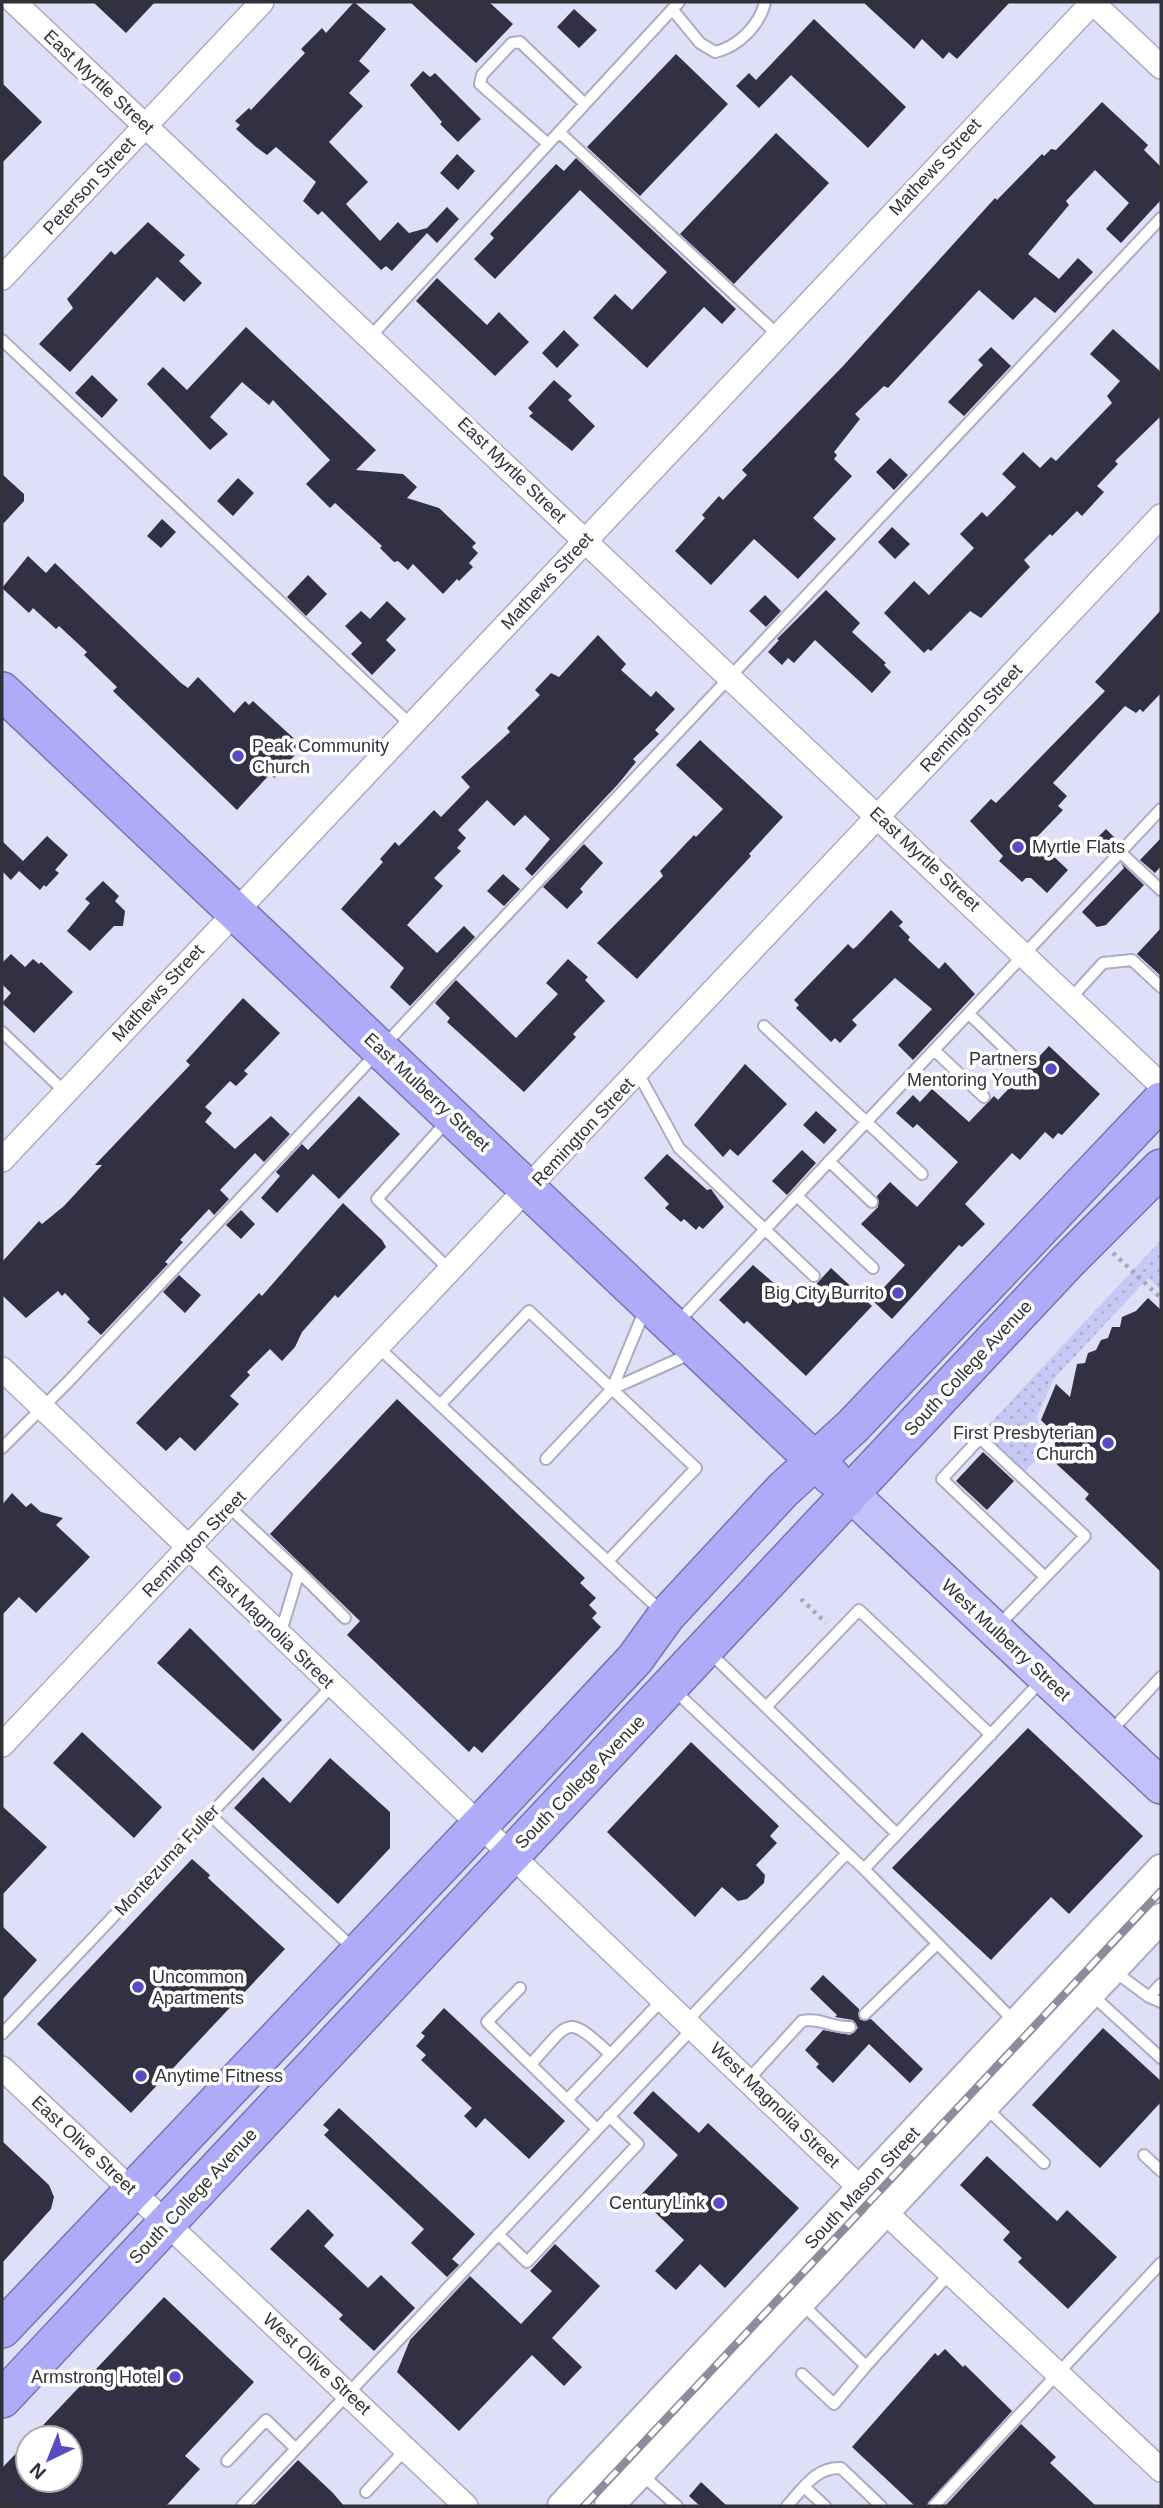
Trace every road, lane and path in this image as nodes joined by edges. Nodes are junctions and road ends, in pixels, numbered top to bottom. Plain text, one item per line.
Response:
1 (14, 2) edge
2 (262, 2) edge
3 (765, 2) edge
4 (1092, 2) edge
5 (676, 5) edge
6 (1161, 67) edge
7 (585, 104) junction
8 (145, 125) junction
9 (559, 132) junction
10 (548, 144) junction
11 (1161, 218) edge
12 (2, 278) edge
13 (777, 334) junction
14 (371, 336) junction
15 (2, 340) edge
16 (1161, 516) edge
17 (586, 540) junction
18 (731, 677) junction
19 (2, 691) edge
20 (411, 725) junction
21 (1161, 808) edge
22 (879, 817) junction
23 (1120, 852) junction
24 (1161, 890) edge
25 (236, 911) junction
26 (1025, 954) junction
27 (1161, 987) edge
28 (1071, 998) junction
29 (969, 1013) junction
30 (764, 1026) dead end
31 (2, 1032) edge
32 (380, 1048) junction
33 (934, 1050) junction
34 (1017, 1060) dead end
35 (638, 1073) junction
36 (1161, 1085) edge
37 (65, 1093) junction
38 (984, 1097) dead end
39 (1161, 1101) edge
40 (452, 1116) junction
41 (866, 1122) junction
42 (1161, 1129) edge
43 (2, 1160) edge
44 (829, 1161) junction
45 (1161, 1168) edge
46 (922, 1174) dead end
47 (529, 1189) junction
48 (797, 1196) junction
49 (872, 1202) dead end
50 (765, 1230) junction
51 (1095, 1237) junction
52 (1067, 1262) junction
53 (873, 1268) dead end
54 (452, 1271) junction
55 (814, 1276) dead end
56 (1161, 1298) edge
57 (648, 1301) junction
58 (686, 1338) junction
59 (379, 1348) junction
60 (2, 1369) edge
61 (612, 1389) junction
62 (440, 1405) junction
63 (41, 1407) junction
64 (2, 1448) edge
65 (546, 1459) dead end
66 (815, 1461) junction
67 (851, 1494) junction
68 (229, 1507) junction
69 (190, 1549) junction
70 (608, 1561) junction
71 (299, 1572) junction
72 (1045, 1577) junction
73 (801, 1599) dead end
74 (666, 1616) junction
75 (345, 1618) dead end
76 (995, 1630) junction
77 (836, 1634) junction
78 (280, 1635) junction
79 (706, 1649) junction
80 (1045, 1677) junction
81 (1161, 1677) edge
82 (332, 1686) junction
83 (670, 1687) junction
84 (766, 1707) junction
85 (991, 1735) junction
86 (1107, 1735) junction
87 (2, 1745) edge
88 (1161, 1786) edge
89 (210, 1815) junction
90 (479, 1825) junction
91 (897, 1834) junction
92 (848, 1853) junction
93 (511, 1855) junction
94 (864, 1869) junction
95 (1161, 1869) edge
96 (1161, 1918) edge
97 (936, 1945) junction
98 (357, 1952) junction
99 (1112, 1969) junction
100 (1161, 1984) edge
101 (520, 1988) dead end
102 (1090, 1993) junction
103 (1149, 1997) junction
104 (663, 1999) junction
105 (1161, 2002) edge
106 (865, 2014) dead end
107 (690, 2024) junction
108 (1017, 2024) junction
109 (850, 2027) dead end
110 (2, 2034) edge
111 (610, 2054) junction
112 (1161, 2058) edge
113 (531, 2064) junction
114 (2, 2068) edge
115 (748, 2080) junction
116 (567, 2099) junction
117 (984, 2105) junction
118 (609, 2116) junction
119 (597, 2129) junction
120 (1144, 2155) dead end
121 (1044, 2163) dead end
122 (1161, 2171) edge
123 (863, 2189) junction
124 (132, 2190) junction
125 (887, 2213) junction
126 (166, 2223) junction
127 (498, 2234) junction
128 (1161, 2263) edge
129 (951, 2272) junction
130 (801, 2303) junction
131 (2, 2329) edge
132 (866, 2366) junction
133 (1058, 2372) junction
134 (802, 2374) dead end
135 (349, 2393) junction
136 (2, 2399) edge
137 (296, 2449) junction
138 (406, 2449) junction
139 (227, 2461) dead end
140 (1161, 2470) edge
141 (640, 2473) junction
142 (804, 2487) junction
143 (366, 2492) dead end
144 (242, 2506) edge
145 (466, 2506) edge
146 (562, 2506) edge
147 (609, 2506) edge
148 (677, 2506) edge
149 (787, 2506) edge
150 (825, 2506) edge
151 (881, 2506) edge
152 (934, 2506) edge

1 - 8 street, East Myrtle Street
2 - 8 street, Peterson Street
3 - 5 lane
4 - 6 street
4 - 13 street, Mathews Street
5 - 7 lane
7 - 9 lane
7 - 10 lane
8 - 12 street, Peterson Street
8 - 14 street, East Myrtle Street
9 - 10 lane
9 - 13 lane
10 - 14 lane
11 - 18 lane
13 - 17 street, Mathews Street
14 - 17 street, East Myrtle Street
15 - 20 lane
16 - 22 street, Remington Street
17 - 18 street, East Myrtle Street
17 - 20 street, Mathews Street
18 - 22 street, East Myrtle Street
18 - 32 lane
19 - 25 highway, East Mulberry Street
20 - 25 street, Mathews Street
21 - 23 lane
22 - 26 street, East Myrtle Street
22 - 35 street, Remington Street
23 - 24 lane
23 - 26 lane
25 - 32 highway, East Mulberry Street
25 - 37 street, Mathews Street
26 - 28 street, East Myrtle Street
26 - 29 lane
27 - 28 lane
28 - 36 street, East Myrtle Street
29 - 33 lane
29 - 34 lane
30 - 41 lane
31 - 37 lane
32 - 40 highway, East Mulberry Street
32 - 63 lane
33 - 38 lane
33 - 41 lane
35 - 47 street, Remington Street
35 - 50 lane
37 - 43 street, Mathews Street
39 - 66 highway
40 - 47 highway, East Mulberry Street
40 - 54 lane
41 - 44 lane
41 - 46 lane
42 - 52 highway
44 - 48 lane
44 - 49 lane
45 - 51 highway, South College Avenue
47 - 54 street, Remington Street
47 - 57 highway, East Mulberry Street
48 - 50 lane
48 - 53 lane
50 - 55 lane
50 - 58 lane
51 - 52 highway, South College Avenue
51 - 56 path
52 - 67 highway, South College Avenue
54 - 59 street, Remington Street
57 - 58 highway, East Mulberry Street
57 - 61 lane
58 - 61 lane
58 - 66 highway, East Mulberry Street
59 - 62 lane
59 - 68 street, Remington Street
60 - 63 street, East Magnolia Street
61 - 62 lane
61 - 65 lane
61 - 70 lane
62 - 70 lane
63 - 64 lane
63 - 69 street, East Magnolia Street
66 - 67 highway, East Mulberry Street
66 - 74 highway
67 - 76 main road, West Mulberry Street
67 - 79 highway, South College Avenue
68 - 69 street, Remington Street
68 - 71 lane
69 - 78 street, East Magnolia Street
69 - 87 street, Remington Street
70 - 74 lane
71 - 75 lane
71 - 78 lane
72 - 72 lane
72 - 76 lane
73 - 77 path
74 - 90 highway
76 - 80 main road, West Mulberry Street
77 - 84 lane
77 - 85 lane
78 - 82 street, East Magnolia Street
79 - 83 highway, South College Avenue
79 - 84 lane
80 - 85 lane
80 - 86 main road, West Mulberry Street
81 - 86 lane
82 - 89 lane, Montezuma Fuller
82 - 90 street, East Magnolia Street
83 - 92 lane
83 - 93 highway, South College Avenue
84 - 91 lane
85 - 91 lane
86 - 88 main road, West Mulberry Street
89 - 98 lane
89 - 110 lane, Montezuma Fuller
90 - 93 street, East Magnolia Street
90 - 98 highway
91 - 94 lane
92 - 94 lane
92 - 107 lane
93 - 104 street, West Magnolia Street
93 - 126 highway, South College Avenue
94 - 97 lane
95 - 108 street, South Mason Street
96 - 99 street, South Mason Street
97 - 106 lane
97 - 108 lane
98 - 124 highway
99 - 102 street, South Mason Street
99 - 103 lane
100 - 103 lane
101 - 113 lane
102 - 112 lane
102 - 117 street, South Mason Street
103 - 105 lane
104 - 107 street, West Magnolia Street
104 - 111 lane
107 - 115 street, West Magnolia Street
107 - 118 lane
108 - 123 street, South Mason Street
109 - 115 lane
111 - 113 lane
111 - 116 lane
113 - 116 lane
114 - 124 street, East Olive Street
115 - 123 street, West Magnolia Street
116 - 119 lane
117 - 121 lane
117 - 125 street, South Mason Street
118 - 119 lane
118 - 127 lane
119 - 127 lane
120 - 122 lane
123 - 125 street, West Magnolia Street
123 - 146 street, South Mason Street
124 - 126 street, East Olive Street
124 - 131 highway
125 - 129 street, West Magnolia Street
125 - 130 street, South Mason Street
126 - 135 street, West Olive Street
126 - 136 highway, South College Avenue
127 - 135 lane
128 - 133 lane
129 - 132 lane
129 - 133 street, West Magnolia Street
130 - 132 lane
130 - 141 street, South Mason Street
132 - 134 lane
133 - 140 street, West Magnolia Street
133 - 152 lane
135 - 137 lane
135 - 138 street, West Olive Street
137 - 139 lane
137 - 144 lane
138 - 143 lane
138 - 145 street, West Olive Street
141 - 147 street, South Mason Street
141 - 148 lane
142 - 149 lane
142 - 150 lane
142 - 151 lane

